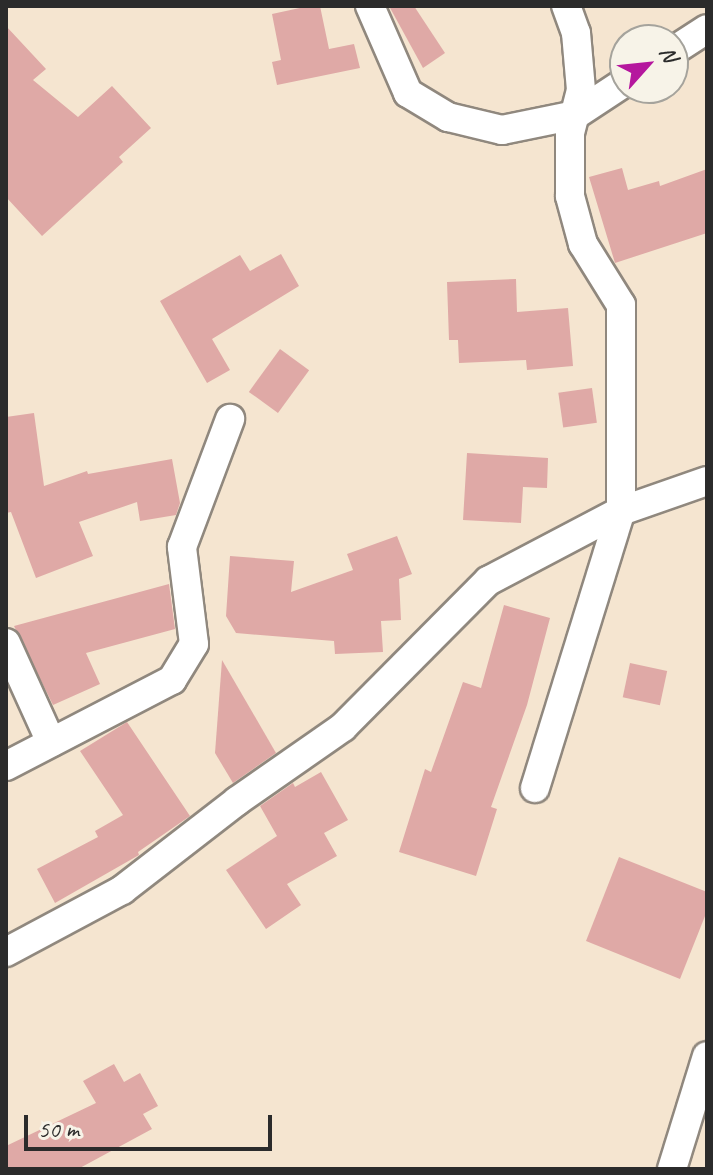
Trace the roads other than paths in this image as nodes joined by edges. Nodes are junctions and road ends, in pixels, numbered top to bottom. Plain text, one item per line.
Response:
1 (370, 6) edge
2 (566, 6) edge
3 (707, 29) edge
4 (689, 41) edge
5 (609, 93) edge
6 (575, 115) junction
7 (230, 419) dead end
8 (707, 481) edge
9 (621, 511) junction
10 (6, 643) edge
11 (51, 742) junction
12 (6, 766) edge
13 (535, 788) dead end
14 (6, 952) edge
15 (707, 1056) edge
16 (672, 1169) edge

1 - 6 street
2 - 6 street
3 - 4 street
5 - 6 street
6 - 9 street
7 - 11 street
8 - 9 street
9 - 13 street
9 - 14 street
10 - 11 street
11 - 12 street
15 - 16 street

